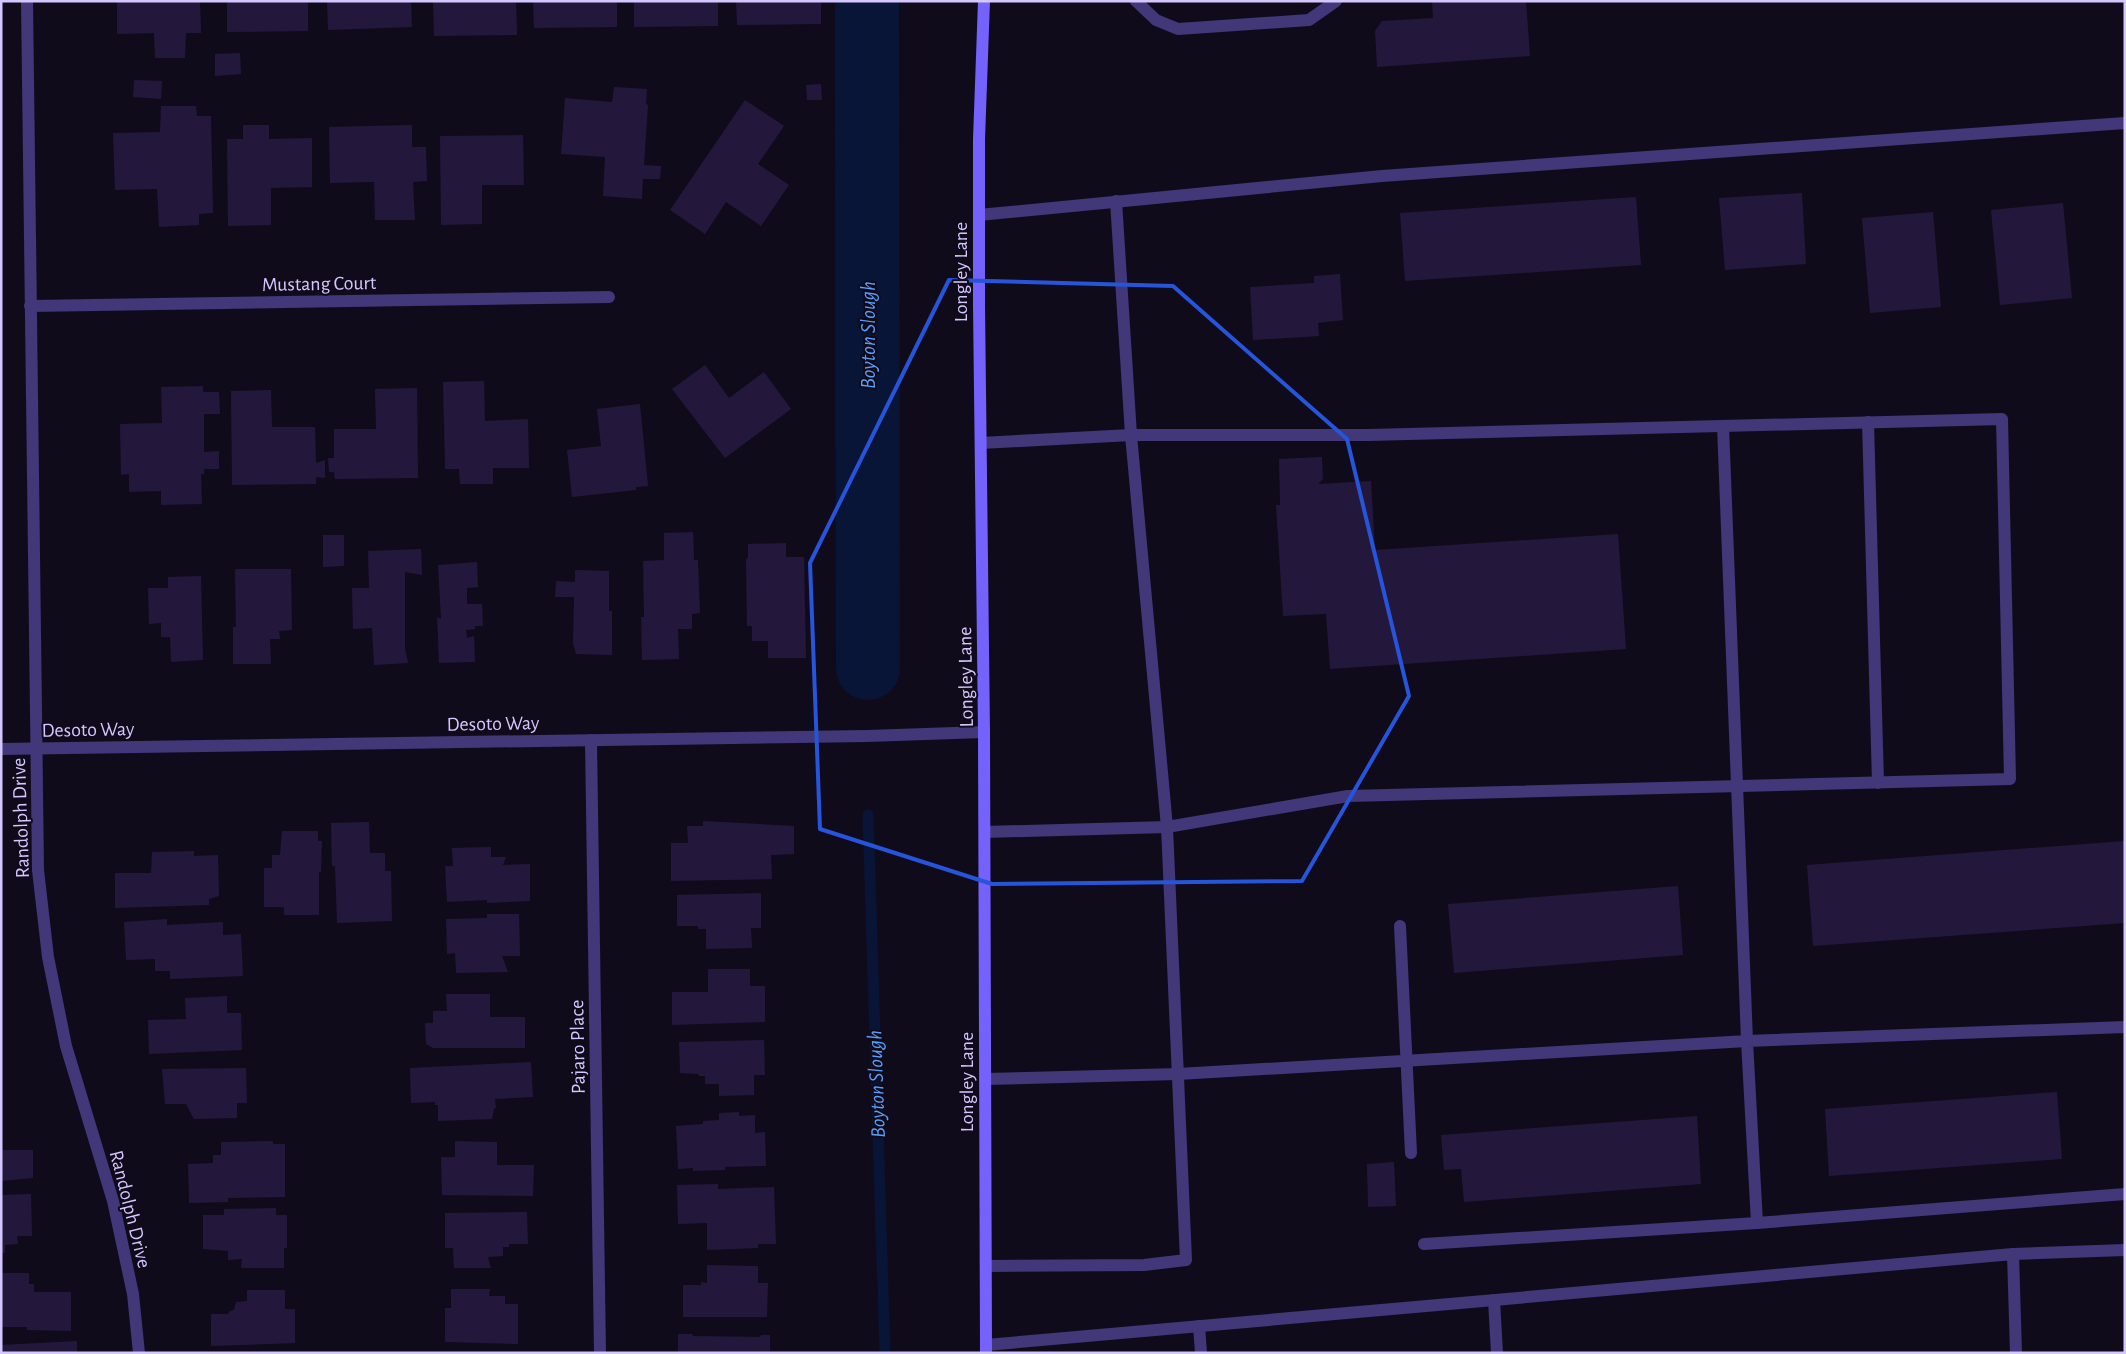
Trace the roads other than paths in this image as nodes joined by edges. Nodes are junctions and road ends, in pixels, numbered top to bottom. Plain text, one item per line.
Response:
1 (26, 1) edge
2 (984, 1) edge
3 (1136, 1) edge
4 (1336, 1) edge
5 (2125, 123) edge
6 (1116, 201) junction
7 (979, 215) junction
8 (608, 297) dead end
9 (30, 306) junction
10 (1868, 422) junction
11 (1723, 426) junction
12 (1131, 435) junction
13 (981, 443) junction
14 (984, 732) junction
15 (591, 740) junction
16 (36, 748) junction
17 (1, 749) edge
18 (1878, 783) junction
19 (1737, 786) junction
20 (1167, 827) junction
21 (984, 832) junction
22 (1400, 926) dead end
23 (2125, 1027) edge
24 (1747, 1041) junction
25 (1408, 1061) junction
26 (1178, 1074) junction
27 (985, 1078) junction
28 (1411, 1153) dead end
29 (2125, 1194) edge
30 (1757, 1223) junction
31 (1424, 1244) dead end
32 (2125, 1250) edge
33 (2013, 1254) junction
34 (986, 1266) junction
35 (1494, 1300) junction
36 (1199, 1326) junction
37 (986, 1349) edge
38 (139, 1353) edge
39 (600, 1353) edge
40 (1201, 1353) edge
41 (1497, 1353) edge
42 (2016, 1353) edge

1 - 9 street, Randolph Drive
2 - 7 main road, Longley Lane
3 - 4 street
5 - 6 street
6 - 7 street
6 - 12 street
7 - 13 main road, Longley Lane
8 - 9 street, Mustang Court
9 - 16 street, Randolph Drive
10 - 11 street
10 - 18 street
10 - 18 street
11 - 12 street
11 - 19 street
12 - 13 street
12 - 20 street
13 - 14 main road, Longley Lane
14 - 15 street, Desoto Way
14 - 21 main road, Longley Lane
15 - 16 street, Desoto Way
15 - 39 street, Pajaro Place
16 - 17 street, Desoto Way
16 - 38 street, Randolph Drive
18 - 19 street
19 - 20 street
19 - 24 street
20 - 21 street
20 - 26 street
21 - 27 main road, Longley Lane
22 - 25 street
23 - 24 street
24 - 25 street
24 - 30 street
25 - 26 street
25 - 28 street
26 - 27 street
26 - 34 street
27 - 34 main road, Longley Lane
29 - 30 street
30 - 31 street
32 - 33 street
33 - 35 street
33 - 42 street
34 - 37 main road, Longley Lane
35 - 36 street
35 - 41 street
36 - 37 street
36 - 40 street

